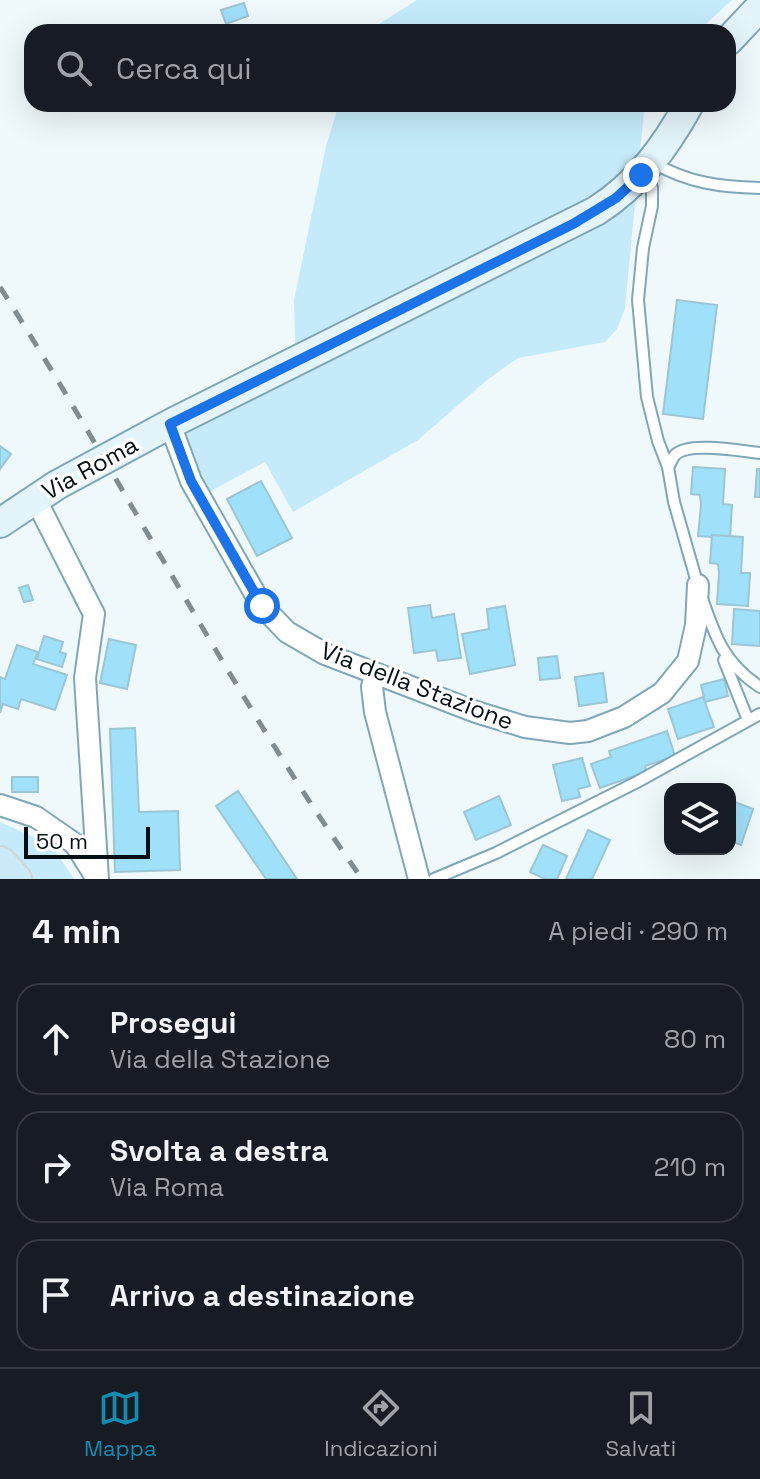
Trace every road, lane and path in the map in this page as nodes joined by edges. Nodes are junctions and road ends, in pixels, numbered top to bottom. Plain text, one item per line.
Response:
1 (760, 7) edge
2 (736, 32) edge
3 (684, 112) edge
4 (649, 165) junction
5 (760, 188) edge
6 (170, 424) junction
7 (760, 453) edge
8 (668, 467) junction
9 (35, 498) junction
10 (0, 523) edge
11 (698, 585) junction
12 (718, 643) junction
13 (375, 675) junction
14 (760, 687) edge
15 (760, 714) edge
16 (748, 720) junction
17 (0, 805) edge
18 (0, 862) edge
19 (420, 878) edge
20 (16, 879) edge
21 (98, 879) edge

1 - 2 street
3 - 4 street, Via Roma
4 - 5 lane
4 - 6 street, Via Roma
4 - 8 lane
6 - 9 street, Via Roma
6 - 13 street, Via della Stazione
7 - 8 lane
8 - 11 lane
9 - 10 street, Via Roma
9 - 21 street
11 - 12 lane
11 - 13 street, Via della Stazione
12 - 14 lane
12 - 16 lane
13 - 19 street
15 - 16 lane
16 - 19 lane
17 - 21 street
18 - 20 main road

